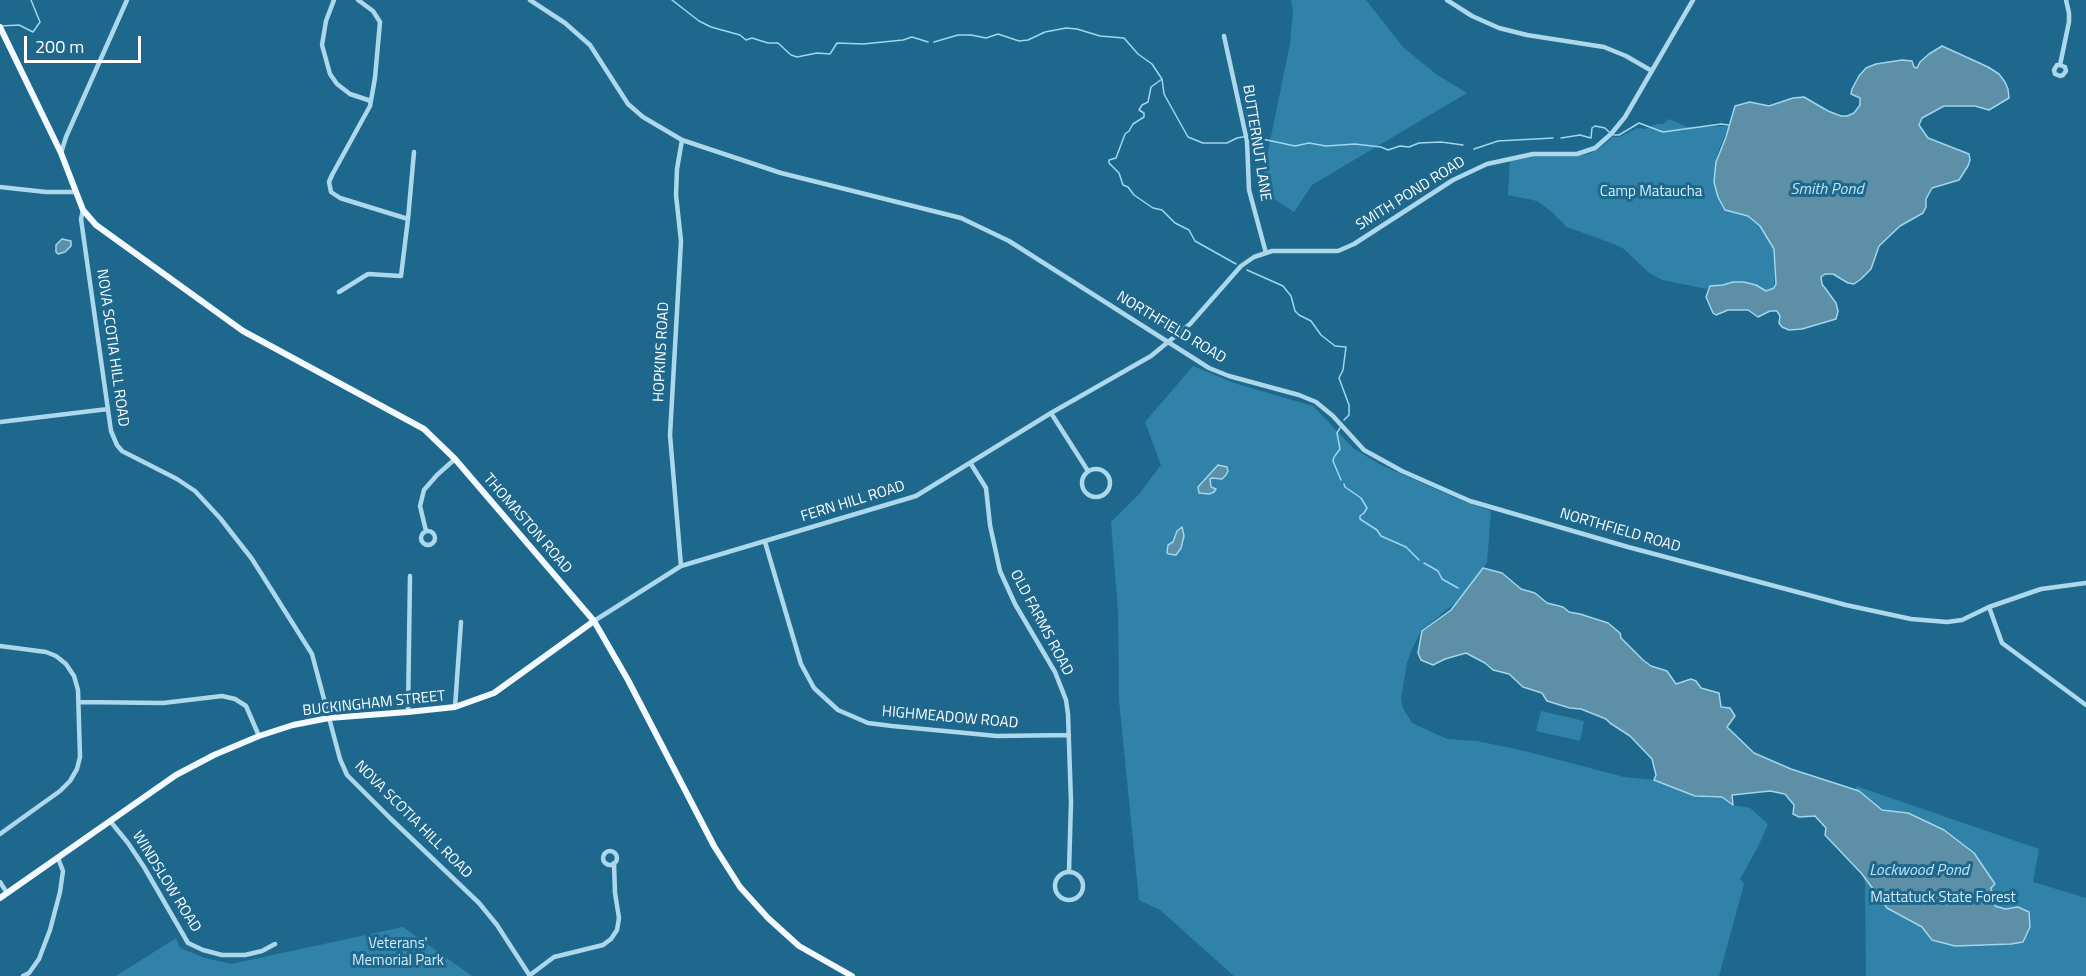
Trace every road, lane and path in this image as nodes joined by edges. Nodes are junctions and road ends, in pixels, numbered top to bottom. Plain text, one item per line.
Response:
1 (127, 0) edge
2 (334, 0) edge
3 (358, 0) edge
4 (530, 0) edge
5 (1447, 0) edge
6 (1693, 0) edge
7 (2066, 0) edge
8 (1, 31) edge
9 (1224, 36) dead end
10 (2060, 64) dead end
11 (1652, 71) junction
12 (371, 101) junction
13 (52, 134) junction
14 (66, 137) junction
15 (682, 140) junction
16 (414, 152) dead end
17 (61, 153) junction
18 (0, 187) edge
19 (76, 192) junction
20 (83, 210) junction
21 (408, 219) junction
22 (1266, 253) junction
23 (339, 292) dead end
24 (1169, 343) junction
25 (108, 409) junction
26 (1051, 413) junction
27 (0, 422) edge
28 (455, 459) junction
29 (971, 464) junction
30 (1088, 471) junction
31 (426, 531) dead end
32 (765, 542) junction
33 (681, 566) junction
34 (410, 576) dead end
35 (2086, 583) edge
36 (1989, 607) junction
37 (594, 621) junction
38 (461, 622) dead end
39 (0, 646) edge
40 (79, 702) junction
41 (2086, 705) edge
42 (455, 707) junction
43 (408, 712) junction
44 (329, 718) junction
45 (1069, 735) junction
46 (259, 736) junction
47 (110, 821) junction
48 (0, 834) edge
49 (58, 858) junction
50 (614, 863) dead end
51 (1069, 871) junction
52 (0, 882) edge
53 (7, 893) junction
54 (0, 898) edge
55 (275, 944) dead end
56 (23, 976) edge
57 (530, 976) edge
58 (852, 976) edge

1 - 14 street
2 - 12 street
3 - 12 street
4 - 15 street, NORTHFIELD ROAD
5 - 11 street
6 - 11 street, SMITH POND ROAD
7 - 10 street
8 - 13 main road, THOMASTON ROAD
9 - 22 street, BUTTERNUT LANE
11 - 22 street, SMITH POND ROAD
12 - 21 street
13 - 14 street
13 - 17 main road, THOMASTON ROAD
14 - 17 street
15 - 24 street, NORTHFIELD ROAD
15 - 33 street, HOPKINS ROAD
16 - 21 street
17 - 19 main road, THOMASTON ROAD
18 - 19 street
19 - 20 main road, THOMASTON ROAD
20 - 25 street, NOVA SCOTIA HILL ROAD
20 - 28 main road, THOMASTON ROAD
21 - 23 street
22 - 24 street, SMITH POND ROAD
24 - 26 street, FERN HILL ROAD
24 - 36 street, NORTHFIELD ROAD
25 - 27 street
25 - 44 street, NOVA SCOTIA HILL ROAD
26 - 29 street, FERN HILL ROAD
26 - 30 street
28 - 31 street
28 - 37 main road, THOMASTON ROAD
29 - 32 street, FERN HILL ROAD
29 - 45 street, OLD FARMS ROAD
30 - 30 street
32 - 33 street, FERN HILL ROAD
32 - 45 street, HIGHMEADOW ROAD
33 - 37 street, FERN HILL ROAD
34 - 43 street
35 - 36 street, NORTHFIELD ROAD
36 - 41 street
37 - 42 main road, BUCKINGHAM STREET
37 - 58 main road, THOMASTON ROAD
38 - 42 street
39 - 40 street
40 - 46 street
40 - 48 street
42 - 43 main road, BUCKINGHAM STREET
43 - 44 main road, BUCKINGHAM STREET
44 - 46 main road, BUCKINGHAM STREET
44 - 57 street, NOVA SCOTIA HILL ROAD
45 - 51 street, OLD FARMS ROAD
46 - 47 main road, BUCKINGHAM STREET
47 - 49 main road, BUCKINGHAM STREET
47 - 55 street, WINDSLOW ROAD
49 - 53 main road, BUCKINGHAM STREET
49 - 56 street
50 - 57 street
51 - 51 street, OLD FARMS ROAD
52 - 53 street
53 - 54 main road, BUCKINGHAM STREET

